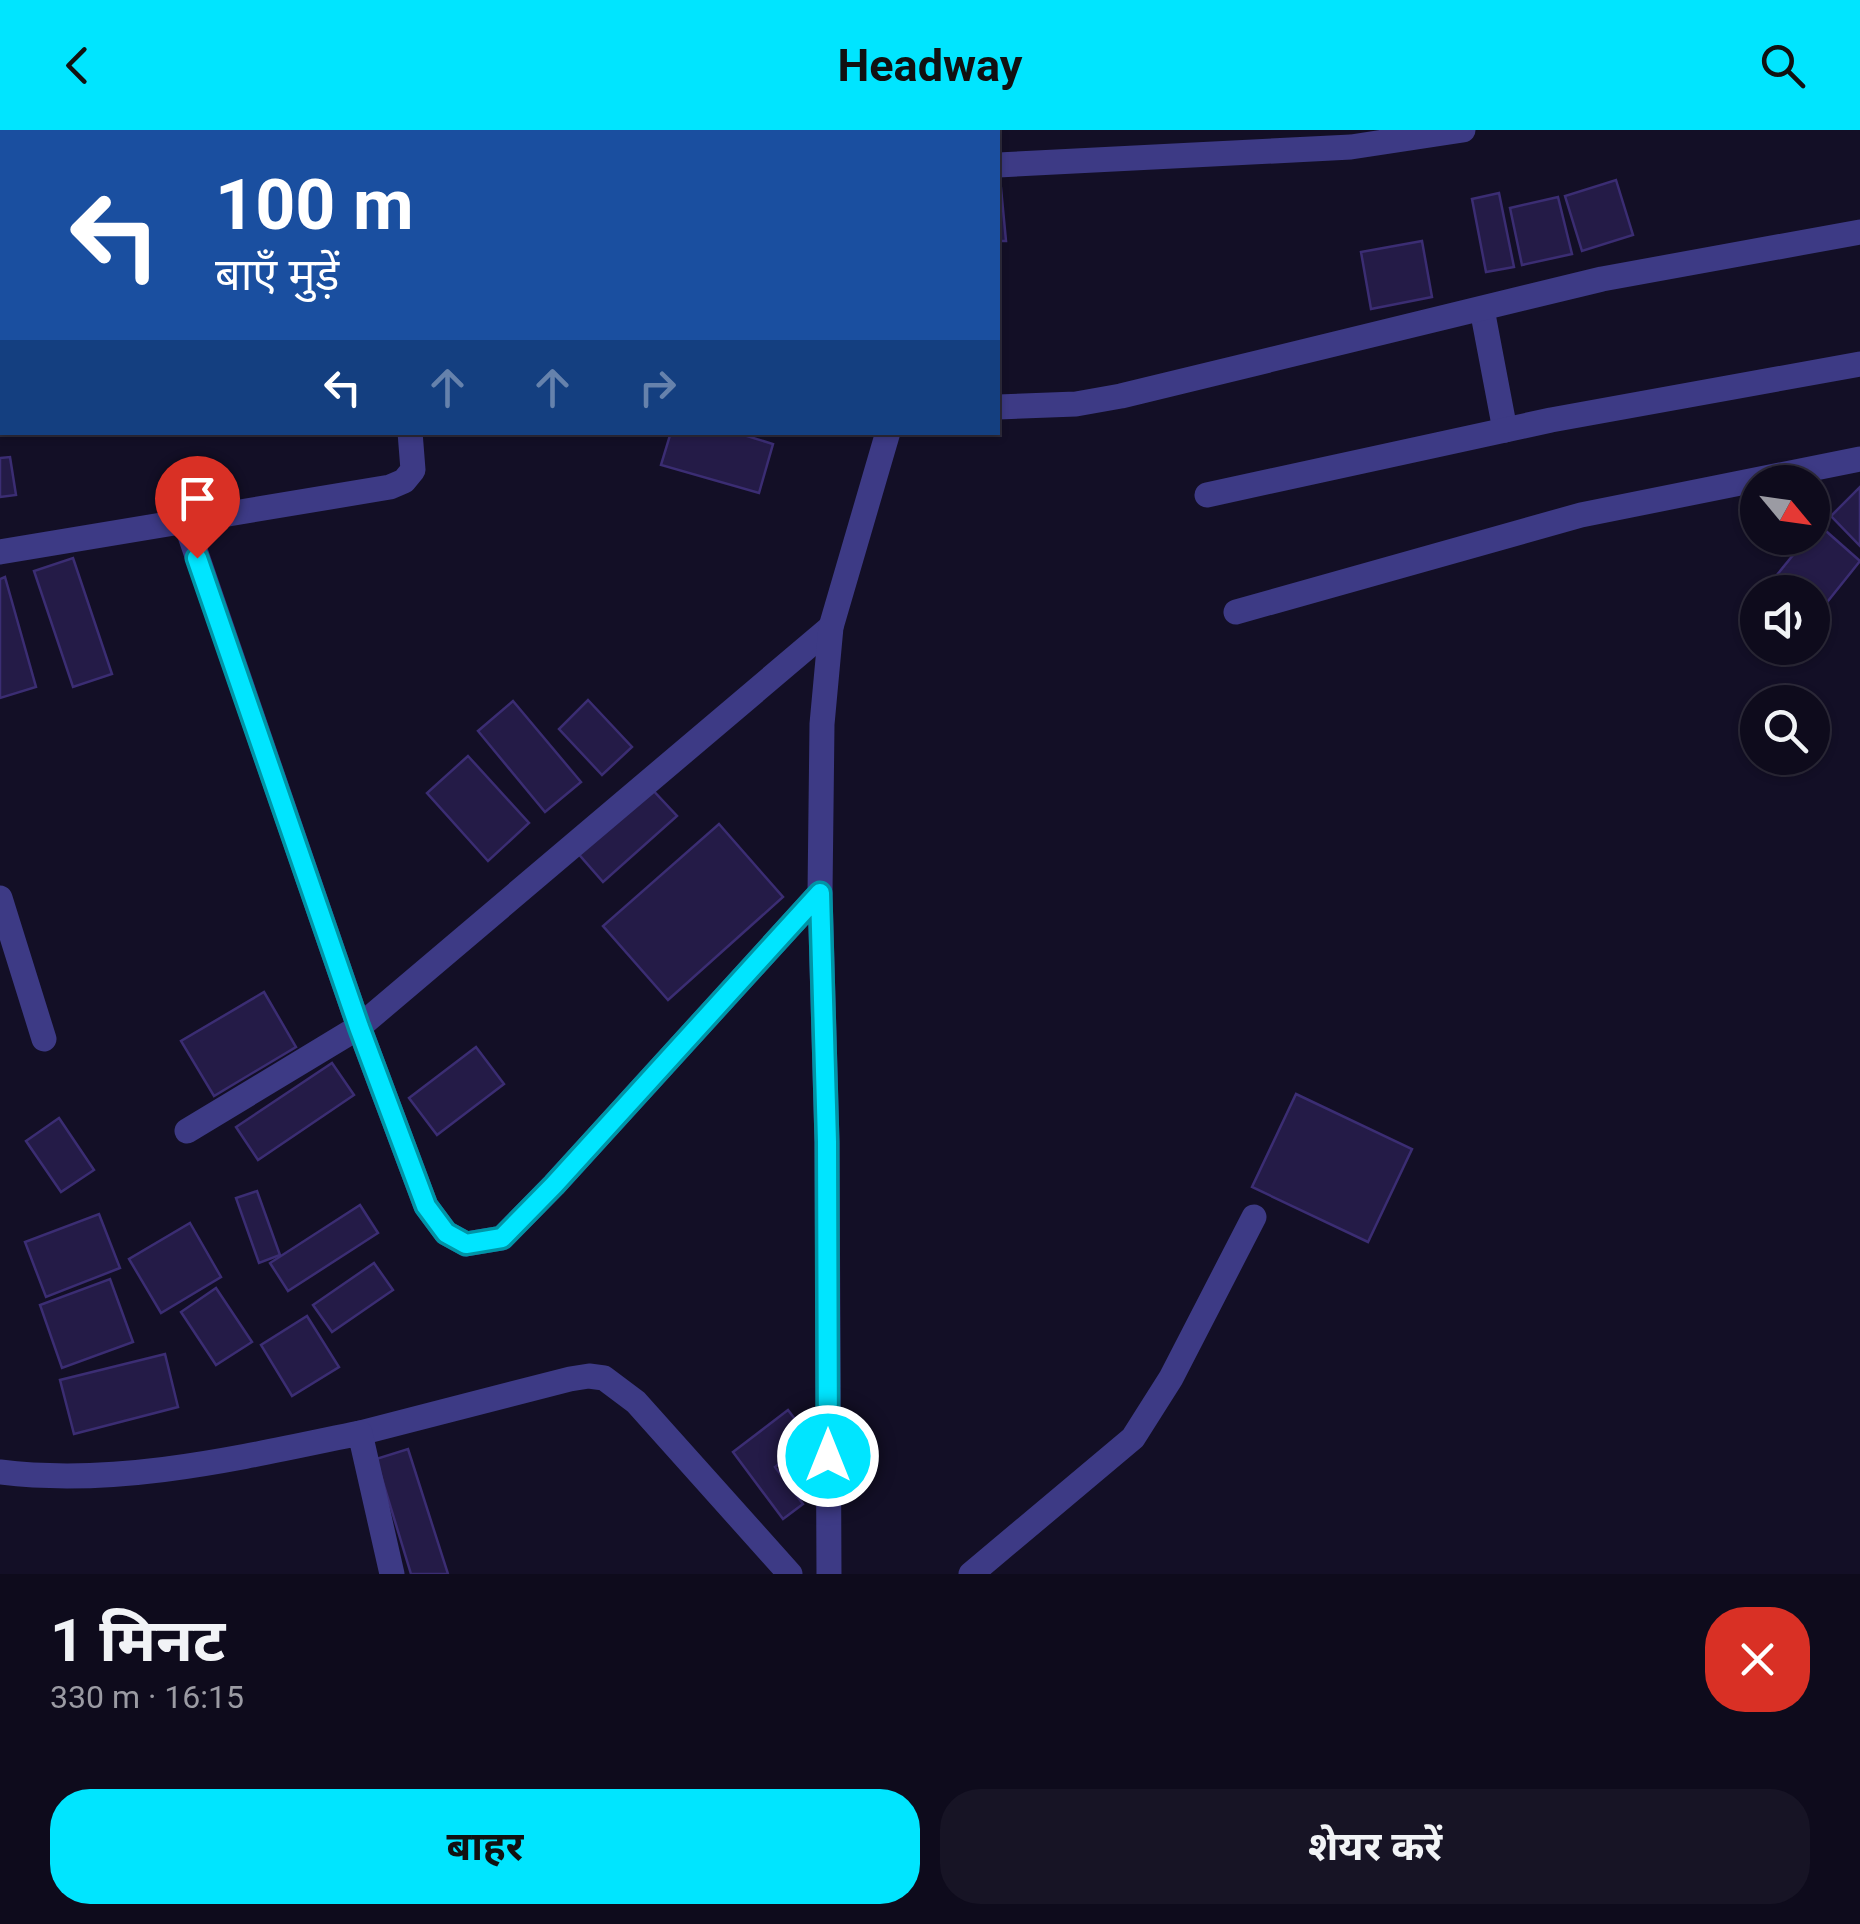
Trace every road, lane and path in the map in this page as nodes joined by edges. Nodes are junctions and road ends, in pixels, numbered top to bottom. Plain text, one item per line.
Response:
1 (1464, 130) edge
2 (1000, 165) edge
3 (1860, 232) edge
4 (1482, 309) junction
5 (1860, 364) edge
6 (1000, 408) edge
7 (1505, 430) junction
8 (410, 435) edge
9 (887, 435) edge
10 (1860, 459) edge
11 (1206, 495) dead end
12 (184, 521) junction
13 (0, 552) edge
14 (1236, 612) dead end
15 (831, 627) junction
16 (820, 893) junction
17 (0, 898) edge
18 (359, 1027) junction
19 (44, 1039) dead end
20 (186, 1132) dead end
21 (1254, 1217) dead end
22 (360, 1434) junction
23 (0, 1472) edge
24 (392, 1574) edge
25 (790, 1574) edge
26 (829, 1574) edge
27 (970, 1574) edge

1 - 2 street
3 - 4 street
4 - 6 street
4 - 7 street
5 - 7 street
7 - 11 street
8 - 12 street
9 - 15 street
10 - 14 street
12 - 13 street
12 - 18 street
15 - 16 street
15 - 18 street
16 - 18 street
16 - 26 street
17 - 19 street
18 - 20 street
21 - 27 street
22 - 23 street
22 - 24 street
22 - 25 street

